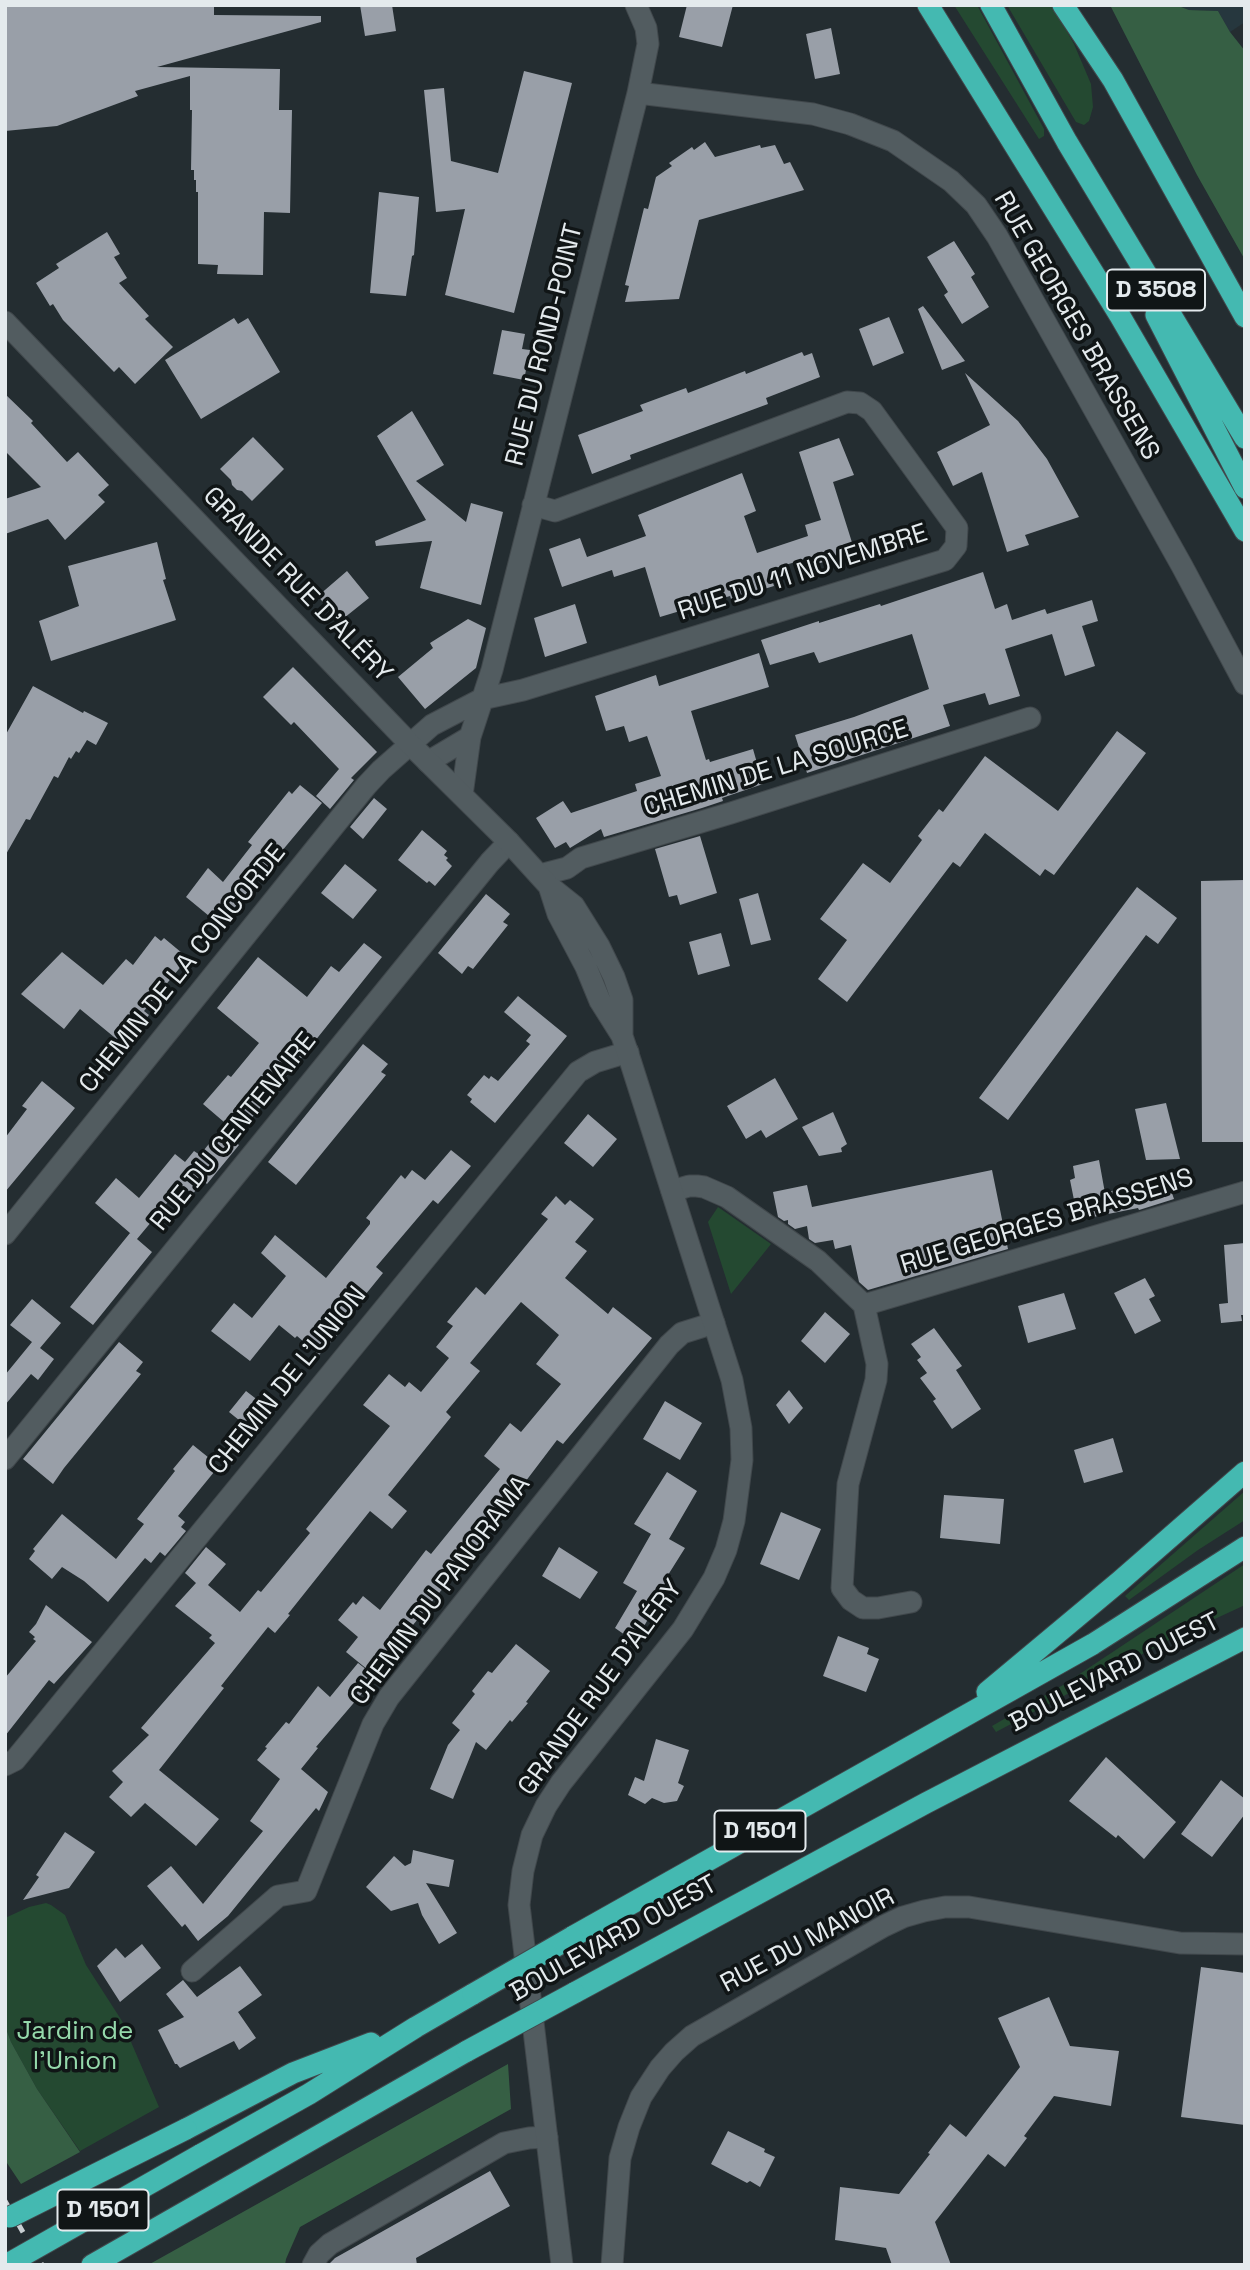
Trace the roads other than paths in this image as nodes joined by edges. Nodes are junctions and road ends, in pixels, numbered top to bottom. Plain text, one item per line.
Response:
1 (636, 5) edge
2 (928, 5) edge
3 (991, 5) edge
4 (1063, 5) edge
5 (1081, 5) edge
6 (1113, 80) junction
7 (638, 93) junction
8 (1067, 142) junction
9 (1245, 317) edge
10 (5, 322) edge
11 (1245, 438) edge
12 (1245, 488) edge
13 (533, 505) junction
14 (1245, 531) edge
15 (1245, 684) edge
16 (482, 699) junction
17 (1030, 718) dead end
18 (470, 737) junction
19 (410, 744) junction
20 (428, 762) junction
21 (462, 795) junction
22 (509, 842) junction
23 (545, 881) junction
24 (625, 1044) junction
25 (672, 1191) junction
26 (1245, 1192) edge
27 (5, 1234) edge
28 (864, 1306) junction
29 (714, 1323) junction
30 (5, 1459) edge
31 (1245, 1472) edge
32 (1245, 1547) edge
33 (911, 1602) dead end
34 (1245, 1638) edge
35 (948, 1725) junction
36 (5, 1765) edge
37 (1245, 1944) edge
38 (192, 1971) dead end
39 (416, 2027) junction
40 (547, 2137) junction
41 (5, 2219) edge
42 (6, 2265) edge
43 (92, 2265) edge
44 (313, 2265) edge
45 (562, 2265) edge
46 (612, 2265) edge

1 - 7 street, RUE DU ROND-POINT
2 - 14 highway
3 - 8 highway, D 3508
4 - 6 highway, D 3508
5 - 6 highway
6 - 9 highway, D 3508
7 - 13 street, RUE DU ROND-POINT
7 - 15 street, RUE GEORGES BRASSENS
8 - 11 highway, D 3508
8 - 12 highway
10 - 19 street, GRANDE RUE D'ALÉRY
13 - 16 street, RUE DU ROND-POINT
13 - 16 street, RUE DU 11 NOVEMBRE
16 - 18 street, RUE DU ROND-POINT
16 - 19 street
17 - 23 street, CHEMIN DE LA SOURCE
18 - 20 street
18 - 21 street, RUE DU ROND-POINT
19 - 20 street, GRANDE RUE D'ALÉRY
19 - 27 street, CHEMIN DE LA CONCORDE
20 - 21 street, GRANDE RUE D'ALÉRY
21 - 22 street, GRANDE RUE D'ALÉRY
22 - 23 street, GRANDE RUE D'ALÉRY
22 - 30 street, RUE DU CENTENAIRE
23 - 24 street, GRANDE RUE D'ALÉRY
24 - 25 street, GRANDE RUE D'ALÉRY
24 - 36 street, CHEMIN DE L'UNION
25 - 28 street
25 - 29 street, GRANDE RUE D'ALÉRY
26 - 28 street, RUE GEORGES BRASSENS
28 - 33 street
29 - 38 street, CHEMIN DU PANORAMA
29 - 40 street, GRANDE RUE D'ALÉRY
31 - 35 highway
32 - 35 highway
34 - 43 highway, BOULEVARD OUEST / D 1501, bridge
35 - 39 highway, BOULEVARD OUEST / D 1501, bridge
37 - 46 street, RUE DU MANOIR
39 - 41 highway, bridge
39 - 42 highway, BOULEVARD OUEST / D 1501, bridge
40 - 44 street
40 - 45 street, GRANDE RUE D'ALÉRY

